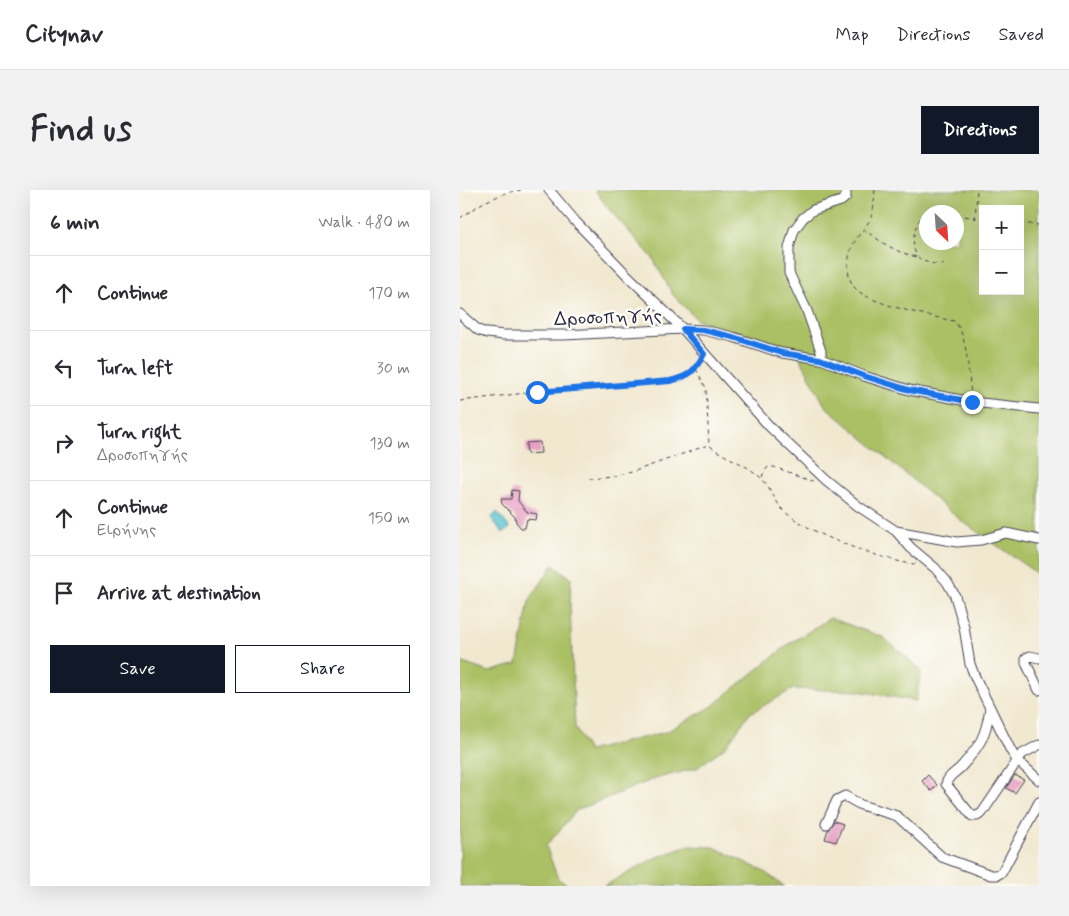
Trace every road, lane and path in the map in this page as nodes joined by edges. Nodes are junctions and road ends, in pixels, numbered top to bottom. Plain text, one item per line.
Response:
1 (521, 190) edge
2 (549, 190) edge
3 (846, 190) edge
4 (875, 190) edge
5 (977, 190) edge
6 (964, 216) edge
7 (460, 218) edge
8 (975, 218) junction
9 (979, 218) edge
10 (919, 221) edge
11 (1024, 224) edge
12 (1039, 226) edge
13 (863, 229) junction
14 (917, 257) junction
15 (945, 265) dead end
16 (460, 314) edge
17 (683, 329) junction
18 (704, 354) junction
19 (820, 359) junction
20 (696, 369) junction
21 (460, 402) edge
22 (972, 402) junction
23 (1039, 409) edge
24 (709, 445) junction
25 (588, 478) dead end
26 (762, 478) junction
27 (820, 483) dead end
28 (896, 531) junction
29 (1039, 540) edge
30 (929, 562) junction
31 (1039, 658) edge
32 (1039, 690) edge
33 (990, 707) junction
34 (1039, 745) edge
35 (1017, 760) junction
36 (1039, 780) edge
37 (1039, 802) edge
38 (826, 824) dead end

1 - 7 path
2 - 17 street
3 - 19 street
4 - 13 path
5 - 8 path
6 - 8 path
8 - 9 path
10 - 14 path
11 - 12 path
13 - 14 path
13 - 22 path
14 - 15 path
16 - 17 street, Δροσοπηγής
17 - 18 street
17 - 19 street, Δροσοπηγής
18 - 20 path
18 - 28 street
19 - 22 street, Δροσοπηγής
20 - 21 path
20 - 24 path
22 - 23 street, Δροσοπηγής
24 - 25 path
24 - 26 path
26 - 27 path
26 - 30 path
28 - 29 street
28 - 30 street
30 - 33 street
31 - 32 street
33 - 35 street
33 - 35 street
34 - 35 street
35 - 36 street
37 - 38 street

